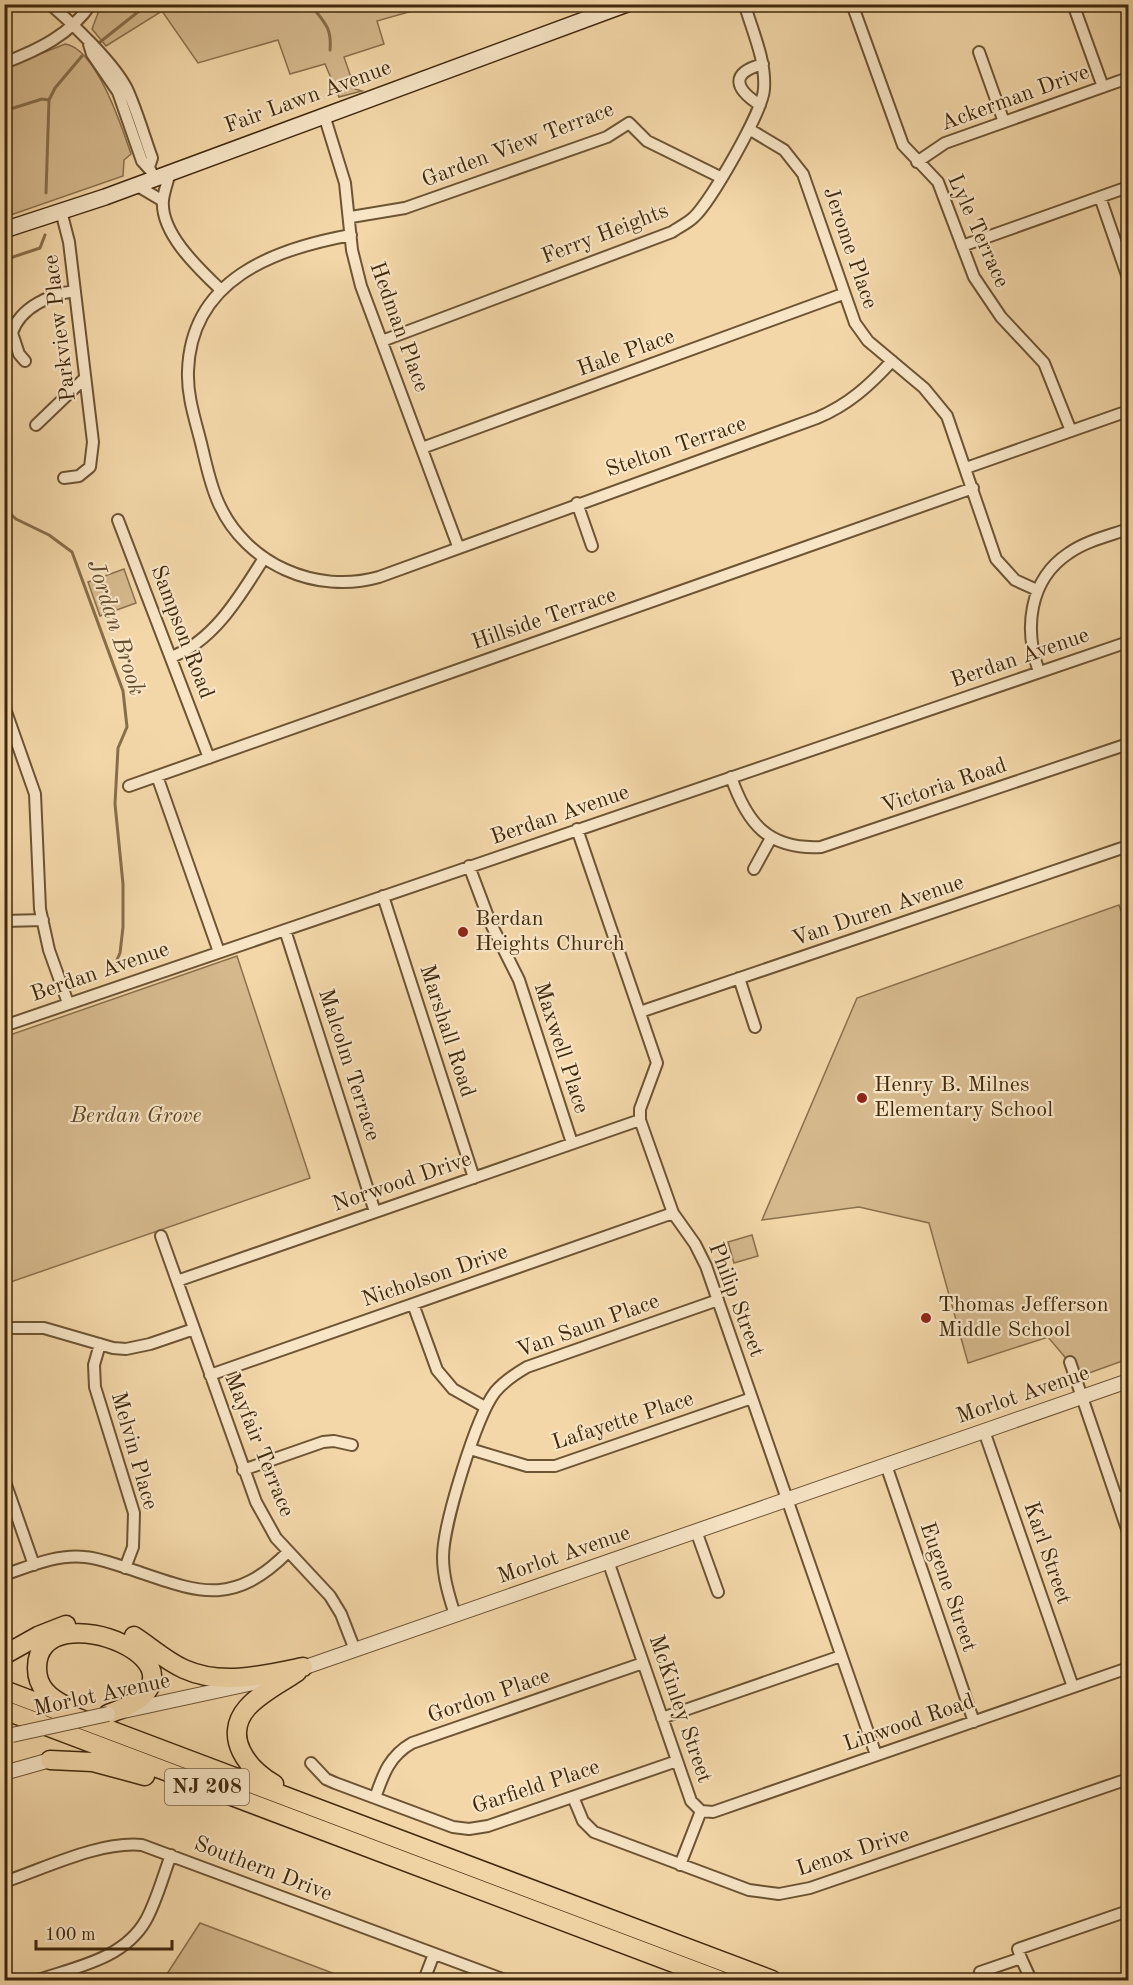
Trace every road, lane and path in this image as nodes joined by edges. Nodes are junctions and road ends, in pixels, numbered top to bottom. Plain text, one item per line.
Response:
1 (50, 4) edge
2 (91, 4) edge
3 (627, 4) edge
4 (852, 4) edge
5 (1073, 4) edge
6 (744, 6) edge
7 (72, 26) junction
8 (979, 52) dead end
9 (4, 63) edge
10 (762, 64) junction
11 (1128, 78) edge
12 (1103, 87) junction
13 (760, 105) junction
14 (324, 115) junction
15 (1004, 122) junction
16 (749, 129) junction
17 (917, 162) junction
18 (170, 172) junction
19 (152, 173) junction
20 (720, 177) junction
21 (135, 185) junction
22 (1128, 188) edge
23 (1100, 197) junction
24 (163, 201) junction
25 (61, 211) junction
26 (351, 216) junction
27 (4, 230) edge
28 (351, 235) junction
29 (963, 246) junction
30 (1128, 278) edge
31 (221, 290) junction
32 (75, 291) junction
33 (843, 294) junction
34 (382, 341) junction
35 (25, 361) dead end
36 (892, 361) junction
37 (85, 378) junction
38 (1128, 411) edge
39 (36, 425) dead end
40 (1071, 431) junction
41 (422, 448) junction
42 (966, 468) junction
43 (64, 478) dead end
44 (973, 488) junction
45 (577, 503) junction
46 (118, 520) dead end
47 (1128, 529) edge
48 (459, 546) junction
49 (592, 546) dead end
50 (264, 558) junction
51 (1037, 590) junction
52 (1128, 642) edge
53 (171, 657) junction
54 (1039, 672) junction
55 (4, 706) edge
56 (1128, 744) edge
57 (209, 758) junction
58 (157, 776) junction
59 (731, 777) junction
60 (129, 786) dead end
61 (578, 829) junction
62 (771, 838) junction
63 (1128, 846) edge
64 (469, 866) junction
65 (754, 869) dead end
66 (384, 896) junction
67 (43, 920) junction
68 (4, 921) edge
69 (285, 930) junction
70 (219, 952) junction
71 (739, 978) junction
72 (68, 1004) junction
73 (640, 1012) junction
74 (4, 1026) edge
75 (755, 1027) dead end
76 (640, 1119) junction
77 (572, 1143) junction
78 (474, 1178) junction
79 (375, 1212) junction
80 (673, 1213) junction
81 (161, 1236) dead end
82 (177, 1281) junction
83 (718, 1300) junction
84 (413, 1304) junction
85 (4, 1328) edge
86 (194, 1329) junction
87 (100, 1344) junction
88 (1070, 1362) dead end
89 (210, 1375) junction
90 (1128, 1381) edge
91 (1082, 1397) junction
92 (752, 1398) junction
93 (485, 1407) junction
94 (984, 1431) junction
95 (352, 1445) dead end
96 (470, 1449) junction
97 (886, 1465) junction
98 (243, 1470) junction
99 (4, 1479) edge
100 (1128, 1495) edge
101 (787, 1499) junction
102 (1117, 1499) junction
103 (696, 1531) junction
104 (1128, 1533) edge
105 (288, 1552) junction
106 (608, 1562) junction
107 (34, 1565) junction
108 (125, 1568) junction
109 (4, 1575) edge
110 (718, 1592) dead end
111 (455, 1615) junction
112 (355, 1650) junction
113 (4, 1656) edge
114 (841, 1656) junction
115 (643, 1663) junction
116 (303, 1668) junction
117 (1128, 1668) edge
118 (1073, 1688) junction
119 (4, 1690) edge
120 (4, 1710) edge
121 (108, 1713) junction
122 (662, 1718) junction
123 (974, 1722) junction
124 (8, 1736) edge
125 (144, 1743) junction
126 (876, 1755) junction
127 (50, 1760) joint
128 (677, 1761) junction
129 (311, 1763) dead end
130 (4, 1773) edge
131 (1128, 1779) edge
132 (573, 1797) junction
133 (375, 1798) junction
134 (701, 1811) junction
135 (337, 1816) junction
136 (171, 1854) junction
137 (410, 1864) junction
138 (680, 1865) junction
139 (4, 1882) edge
140 (1128, 1911) edge
141 (434, 1954) junction
142 (1021, 1958) junction
143 (980, 1972) dead end
144 (68, 1976) edge
145 (38, 1980) edge
146 (424, 1980) edge
147 (505, 1980) edge
148 (719, 1980) edge
149 (772, 1980) edge
150 (1031, 1980) edge

1 - 7 street
2 - 7 street
3 - 14 main road, Fair Lawn Avenue
4 - 17 street, Lyle Terrace
5 - 12 street
6 - 10 street, Ferry Heights
7 - 9 street
7 - 19 street
8 - 15 street
10 - 13 street, Ferry Heights
10 - 13 street
11 - 12 street, Ackerman Drive
12 - 15 street, Ackerman Drive
13 - 16 street, Ferry Heights
14 - 18 main road, Fair Lawn Avenue
14 - 26 street, Hedman Place
15 - 17 street, Ackerman Drive
16 - 20 street, Ferry Heights
16 - 33 street, Jerome Place
17 - 29 street, Lyle Terrace
18 - 19 main road, Fair Lawn Avenue
18 - 24 street
19 - 21 main road, Fair Lawn Avenue
20 - 26 street, Garden View Terrace
20 - 34 street, Ferry Heights
21 - 24 street
21 - 25 main road, Fair Lawn Avenue
22 - 23 street
23 - 29 street
23 - 30 street
24 - 31 street
25 - 27 main road, Fair Lawn Avenue
25 - 32 street, Parkview Place
26 - 28 street, Hedman Place
28 - 31 street, Stelton Terrace
28 - 34 street, Hedman Place
29 - 40 street, Lyle Terrace
31 - 50 street, Stelton Terrace
32 - 35 street
32 - 37 street, Parkview Place
33 - 36 street, Jerome Place
33 - 41 street, Hale Place
34 - 41 street, Hedman Place
36 - 42 street, Jerome Place
36 - 45 street, Stelton Terrace
37 - 39 street
37 - 43 street, Parkview Place
38 - 40 street
40 - 42 street
41 - 48 street, Hedman Place
42 - 44 street, Jerome Place
44 - 51 street, Jerome Place
44 - 57 street, Hillside Terrace
45 - 48 street, Stelton Terrace
45 - 49 street
46 - 53 street, Sampson Road
47 - 51 street
48 - 50 street, Stelton Terrace
50 - 53 street
51 - 54 street
52 - 54 street, Berdan Avenue
53 - 57 street, Sampson Road
54 - 59 street, Berdan Avenue
55 - 67 street
56 - 62 street, Victoria Road
57 - 58 street, Hillside Terrace
58 - 60 street, Hillside Terrace
58 - 70 street
59 - 61 street, Berdan Avenue
59 - 62 street, Victoria Road
61 - 64 street, Berdan Avenue
61 - 73 street
62 - 65 street
63 - 71 street, Van Duren Avenue
64 - 66 street, Berdan Avenue
64 - 77 street, Maxwell Place
66 - 69 street, Berdan Avenue
66 - 78 street, Marshall Road
67 - 68 street
67 - 72 street
69 - 70 street, Berdan Avenue
69 - 79 street, Malcolm Terrace
70 - 72 street, Berdan Avenue
71 - 73 street, Van Duren Avenue
71 - 75 street
72 - 74 street, Berdan Avenue
73 - 76 street
76 - 77 street, Norwood Drive
76 - 80 street, Philip Street
77 - 78 street, Norwood Drive
78 - 79 street, Norwood Drive
79 - 82 street, Norwood Drive
80 - 83 street, Philip Street
80 - 84 street, Nicholson Drive
81 - 82 street, Mayfair Terrace
82 - 86 street, Mayfair Terrace
83 - 92 street, Philip Street
83 - 93 street, Van Saun Place
84 - 89 street, Nicholson Drive
84 - 93 street
85 - 87 street
86 - 87 street
86 - 89 street, Mayfair Terrace
87 - 108 street, Melvin Place
88 - 91 street
89 - 98 street, Mayfair Terrace
90 - 91 street, Morlot Avenue
91 - 94 street, Morlot Avenue
91 - 102 street
92 - 96 street, Lafayette Place
92 - 101 street, Philip Street
93 - 96 street, Van Saun Place
94 - 97 street, Morlot Avenue
94 - 118 street, Karl Street
95 - 98 street
96 - 111 street, Van Saun Place
97 - 101 street, Morlot Avenue
97 - 123 street, Eugene Street
98 - 105 street, Mayfair Terrace
99 - 107 street
100 - 102 street
101 - 103 street, Morlot Avenue
101 - 114 street, Philip Street
102 - 104 street
103 - 106 street, Morlot Avenue
103 - 110 street
105 - 108 street
105 - 112 street, Mayfair Terrace
106 - 111 street, Morlot Avenue
106 - 115 street, McKinley Street
107 - 108 street
107 - 109 street
111 - 112 street, Morlot Avenue
112 - 116 street, Morlot Avenue
113 - 116 highway
114 - 122 street
114 - 126 street, Philip Street
115 - 122 street, McKinley Street
115 - 133 street, Gordon Place
116 - 121 street, Morlot Avenue
116 - 135 highway
117 - 118 street, Linwood Road
118 - 123 street, Linwood Road
119 - 125 highway, NJ 208
120 - 137 highway, NJ 208
121 - 124 street, Morlot Avenue, bridge
121 - 125 highway
122 - 128 street, McKinley Street
123 - 126 street, Linwood Road
125 - 135 highway, NJ 208
126 - 134 street, Linwood Road
127 - 130 street
127 - 137 highway
128 - 132 street, Garfield Place
128 - 134 street, McKinley Street
129 - 133 street, Garfield Place
131 - 138 street, Lenox Drive
132 - 133 street, Garfield Place
132 - 138 street, Lenox Drive
134 - 138 street, McKinley Street
135 - 149 highway, NJ 208
136 - 139 street, Southern Drive
136 - 141 street, Southern Drive
136 - 144 street
137 - 148 highway, NJ 208
140 - 142 street
141 - 146 street
141 - 147 street, Southern Drive
142 - 143 street
142 - 150 street
144 - 145 street

